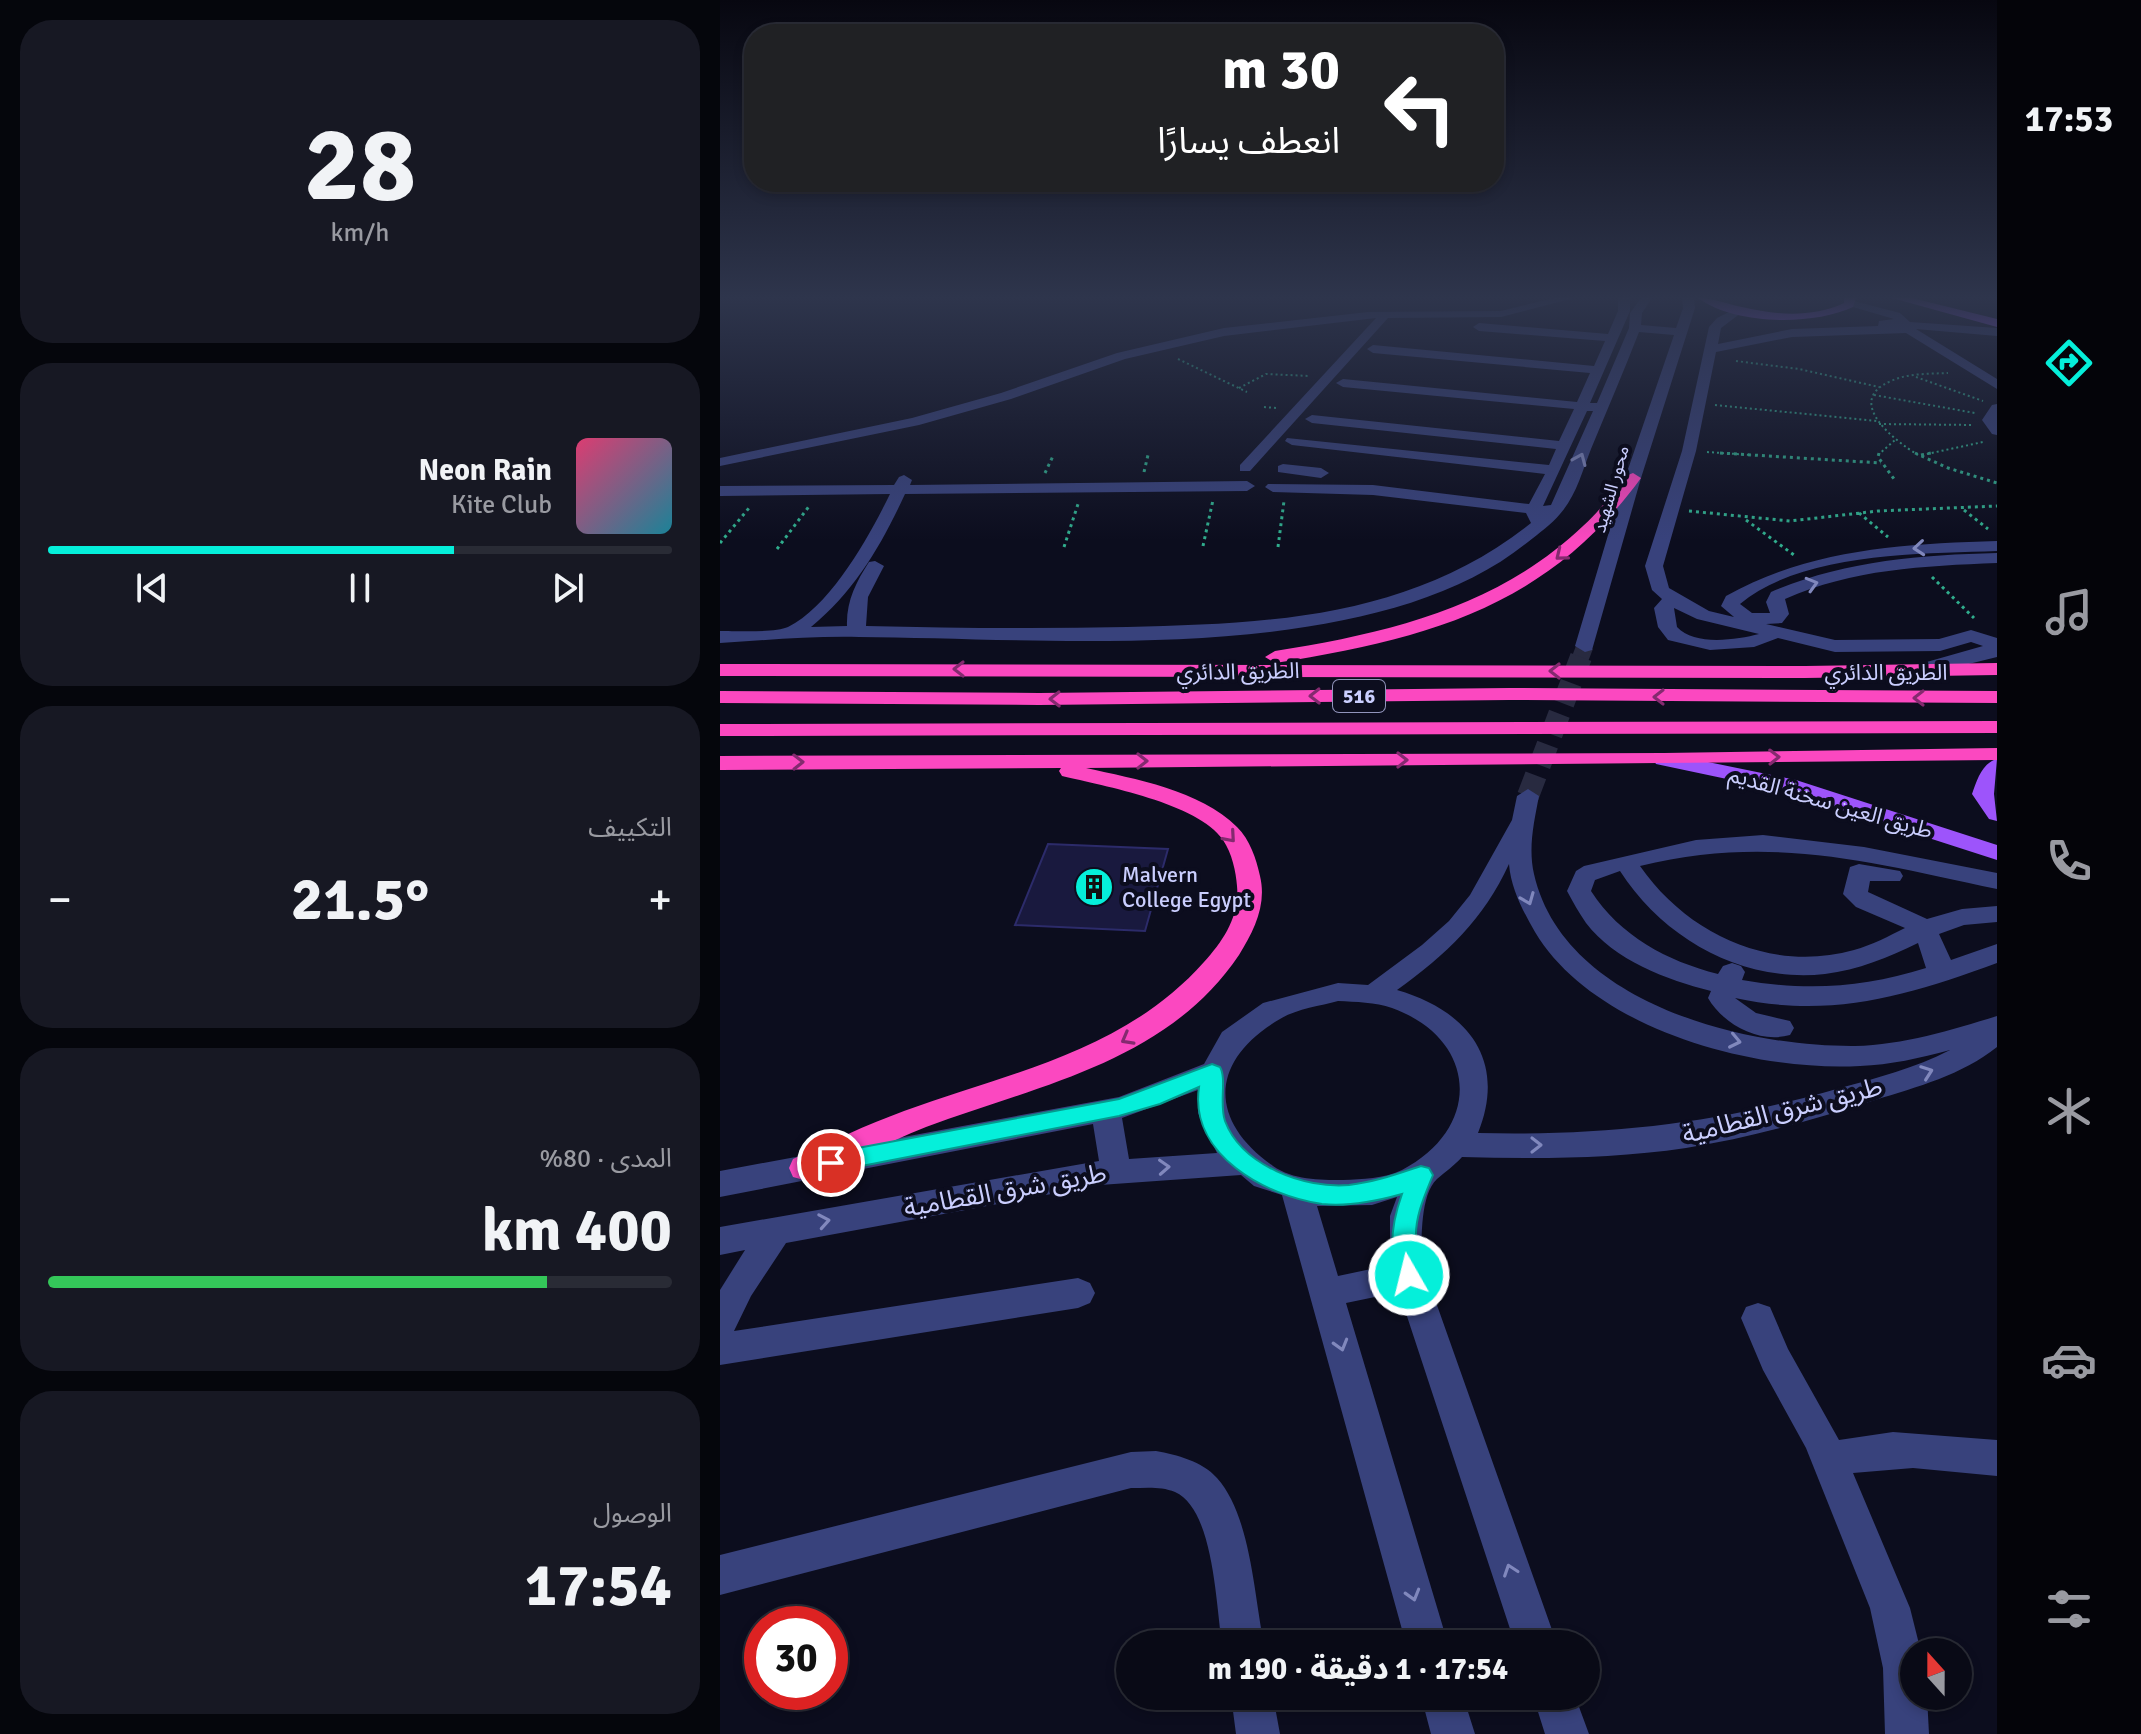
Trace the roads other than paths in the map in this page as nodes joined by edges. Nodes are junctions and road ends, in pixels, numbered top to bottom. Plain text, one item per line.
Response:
1 (1052, 379) edge
2 (1327, 379) edge
3 (1347, 379) edge
4 (1594, 379) edge
5 (1613, 379) edge
6 (1666, 379) edge
7 (1704, 379) edge
8 (1978, 379) edge
9 (1343, 383) junction
10 (1333, 395) dead end
11 (1997, 395) edge
12 (1582, 406) junction
13 (1601, 408) junction
14 (1292, 441) junction
15 (1564, 446) junction
16 (720, 462) edge
17 (1280, 468) junction
18 (1553, 470) junction
19 (1240, 471) junction
20 (1633, 478) junction
21 (720, 481) edge
22 (927, 484) junction
23 (902, 485) junction
24 (1247, 486) junction
25 (1280, 486) junction
26 (720, 491) edge
27 (1542, 495) junction
28 (1562, 498) junction
29 (1542, 516) junction
30 (1997, 546) edge
31 (1659, 553) junction
32 (1997, 558) edge
33 (1672, 599) junction
34 (1730, 603) junction
35 (1989, 625) edge
36 (1788, 628) junction
37 (857, 631) junction
38 (792, 633) junction
39 (720, 637) edge
40 (1585, 646) tunnel mouth
41 (1996, 657) edge
42 (1168, 668) junction
43 (720, 670) edge
44 (720, 697) edge
45 (1997, 697) edge
46 (1997, 727) edge
47 (720, 730) edge
48 (1997, 754) edge
49 (1664, 759) junction
50 (1029, 761) junction
51 (720, 763) edge
52 (1997, 766) edge
53 (1528, 796) tunnel mouth
54 (1997, 814) edge
55 (1519, 823) junction
56 (1997, 853) edge
57 (1626, 863) junction
58 (1950, 872) junction
59 (1997, 881) edge
60 (1996, 914) edge
61 (1924, 930) junction
62 (1997, 953) edge
63 (1741, 956) junction
64 (1940, 973) junction
65 (1725, 985) junction
66 (1373, 994) junction
67 (1780, 1028) dead end
68 (1997, 1029) edge
69 (1212, 1072) junction
70 (1106, 1111) junction
71 (1458, 1145) junction
72 (1244, 1163) junction
73 (804, 1168) junction
74 (1116, 1171) junction
75 (1421, 1175) junction
76 (720, 1184) edge
77 (1296, 1189) junction
78 (777, 1229) junction
79 (720, 1241) edge
80 (1409, 1275) junction
81 (1078, 1293) dead end
82 (1326, 1293) junction
83 (1758, 1318) dead end
84 (720, 1324) edge
85 (720, 1349) edge
86 (1997, 1458) edge
87 (1830, 1460) junction
88 (720, 1575) edge
89 (1241, 1630) edge
90 (1423, 1630) edge
91 (1531, 1630) edge
92 (1254, 1710) edge
93 (1446, 1710) edge
94 (1559, 1710) edge
95 (1258, 1734) edge
96 (1453, 1734) edge
97 (1567, 1734) edge
98 (1907, 1734) edge

1 - 16 street
2 - 19 street
3 - 9 street
4 - 12 street
5 - 13 street
6 - 20 street, محور الشهيد
7 - 31 street
8 - 11 street
9 - 10 street
9 - 12 street
12 - 13 street
12 - 15 street
28 -> 13 street
14 - 15 street
14 - 17 street
14 - 18 street
15 - 18 street
17 - 19 street
17 - 25 street
17 - 27 street
18 - 27 street
19 - 22 street
19 - 24 street
20 - 40 street, محور الشهيد
20 -> 42 highway
21 - 23 street
22 - 23 street
22 - 24 street
22 - 37 street
23 - 26 street
23 - 38 street
24 - 25 street
25 - 29 street
27 - 28 street
27 - 29 street
28 - 29 street
29 - 37 street
30 -> 34 street
31 - 33 street
31 - 34 street
36 -> 32 street
33 - 36 street
33 - 36 street
34 - 36 street
35 - 36 street
36 - 41 street
37 - 38 street
38 - 39 street
41 -> 42 highway, الطريق الدائري / 516
42 -> 43 highway, الطريق الدائري / 516
45 -> 44 highway, الطريق الدائري / 516
46 - 47 highway, 516
49 -> 48 highway
50 -> 49 highway
49 - 56 main road, طريق العين سخنة القديم
51 -> 50 highway
50 -> 73 highway
52 - 54 main road
53 - 55 street, طريق شرق القطامية
55 - 66 street
55 -> 68 street, طريق شرق القطامية
57 - 58 street
57 - 63 street
57 - 65 street
58 - 59 street
58 - 60 street
58 - 61 street
60 - 61 street
61 - 63 street
61 - 64 street
62 - 64 street
63 - 65 street
64 - 65 street
65 - 67 street
66 - 69 street
66 - 71 street
71 -> 68 street, طريق شرق القطامية
69 - 70 street
69 - 72 street
70 - 73 street
70 - 74 street
71 - 75 street
74 -> 72 street, طريق شرق القطامية
72 - 77 street
73 - 76 street
78 -> 74 street, طريق شرق القطامية
75 - 77 street
75 - 80 street
77 - 82 street
78 - 79 street, طريق شرق القطامية
78 - 84 street
80 - 82 street
91 -> 80 street
81 - 85 street
82 -> 90 street
83 - 87 street
86 - 87 street
87 - 98 street
88 - 89 street
92 - 95 street
93 - 96 street
94 - 97 street

